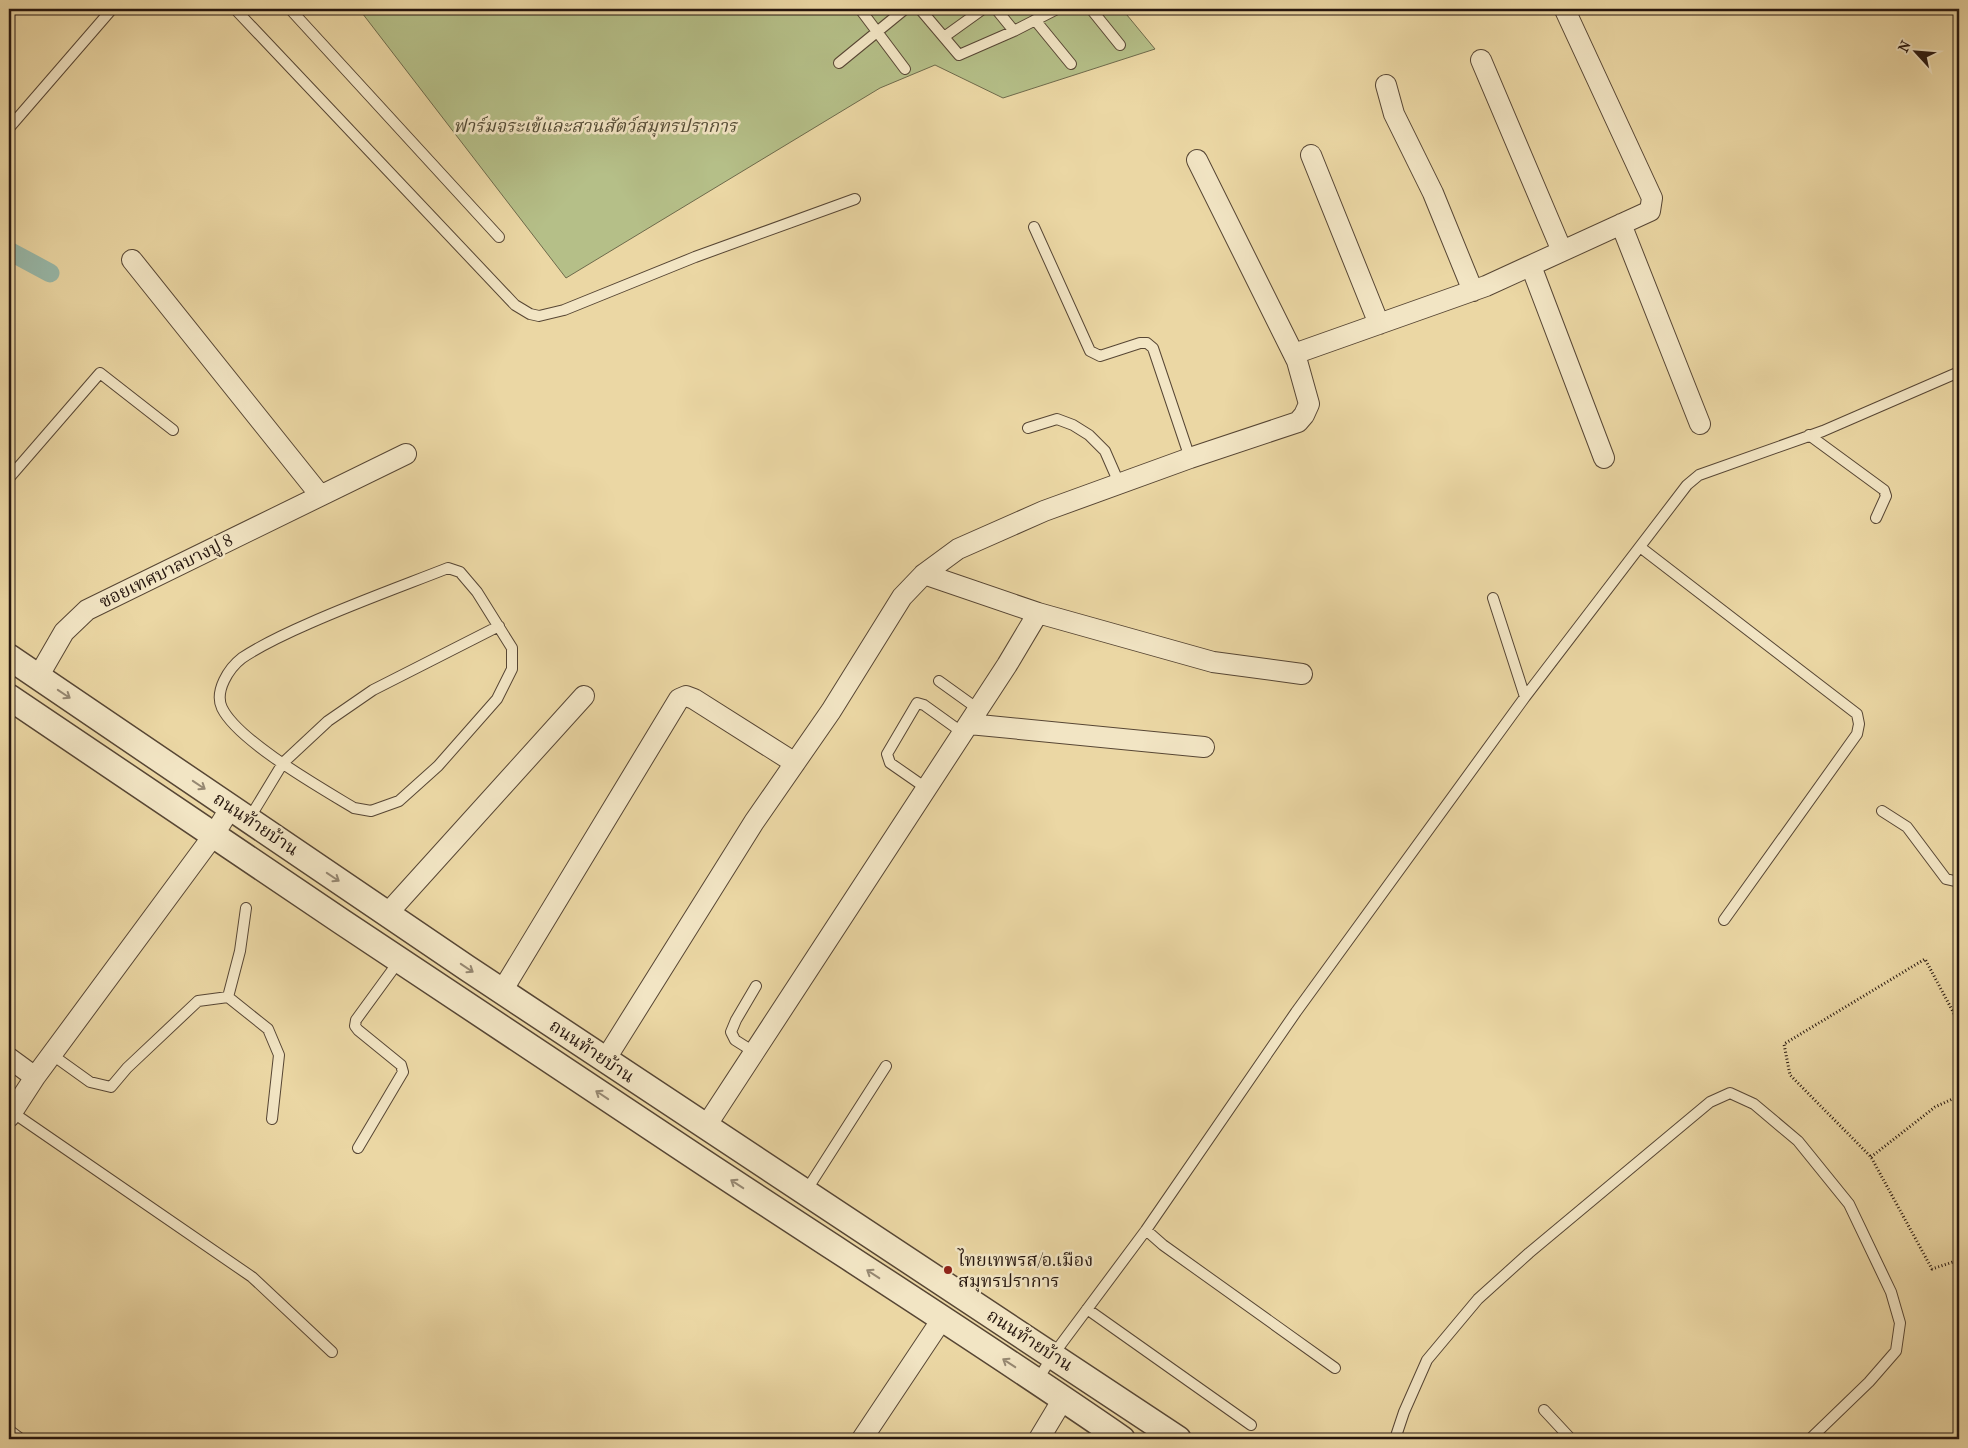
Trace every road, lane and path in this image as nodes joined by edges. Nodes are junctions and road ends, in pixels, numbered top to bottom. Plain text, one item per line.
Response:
1 (112, 9) edge
2 (235, 9) edge
3 (290, 9) edge
4 (860, 9) edge
5 (905, 9) edge
6 (920, 9) edge
7 (984, 9) edge
8 (996, 9) edge
9 (1058, 9) edge
10 (1091, 9) edge
11 (1564, 10) dead end
12 (1035, 20) junction
13 (878, 31) junction
14 (1014, 31) junction
15 (944, 37) junction
16 (1120, 45) dead end
17 (1481, 60) dead end
18 (839, 63) dead end
19 (1071, 64) dead end
20 (905, 69) dead end
21 (1386, 85) dead end
22 (9, 128) edge
23 (1311, 155) dead end
24 (1197, 160) dead end
25 (855, 199) dead end
26 (1621, 224) junction
27 (1034, 227) dead end
28 (498, 237) dead end
29 (1562, 251) junction
30 (132, 260) dead end
31 (1531, 266) junction
32 (1473, 291) junction
33 (1379, 324) junction
34 (1294, 354) junction
35 (1959, 372) edge
36 (1700, 424) dead end
37 (1028, 428) dead end
38 (173, 430) dead end
39 (1809, 435) junction
40 (406, 454) dead end
41 (1190, 458) junction
42 (1604, 458) dead end
43 (9, 478) edge
44 (1119, 483) junction
45 (320, 495) junction
46 (1876, 518) dead end
47 (1640, 547) junction
48 (924, 574) junction
49 (1493, 598) dead end
50 (1038, 613) junction
51 (499, 626) junction
52 (9, 657) edge
53 (1302, 674) dead end
54 (38, 677) junction
55 (939, 681) dead end
56 (584, 696) dead end
57 (9, 697) edge
58 (1525, 697) junction
59 (970, 722) junction
60 (1204, 747) dead end
61 (284, 763) junction
62 (795, 763) junction
63 (926, 788) junction
64 (1882, 811) dead end
65 (240, 813) junction
66 (213, 836) junction
67 (1959, 882) edge
68 (246, 908) dead end
69 (387, 914) junction
70 (1724, 920) dead end
71 (400, 960) junction
72 (756, 986) dead end
73 (502, 991) junction
74 (228, 997) junction
75 (1959, 1023) edge
76 (754, 1052) junction
77 (51, 1054) junction
78 (9, 1058) edge
79 (605, 1060) junction
80 (886, 1066) dead end
81 (35, 1077) junction
82 (1959, 1096) edge
83 (10, 1114) edge
84 (272, 1119) dead end
85 (706, 1126) junction
86 (358, 1148) dead end
87 (1871, 1157) junction
88 (805, 1192) junction
89 (1146, 1230) junction
90 (1959, 1260) edge
91 (1087, 1309) junction
92 (942, 1319) junction
93 (332, 1352) dead end
94 (1053, 1355) junction
95 (1335, 1368) dead end
96 (1037, 1381) junction
97 (1063, 1399) junction
98 (1544, 1410) dead end
99 (1250, 1425) dead end
100 (9, 1430) edge
101 (21, 1439) edge
102 (862, 1439) edge
103 (1039, 1439) edge
104 (1122, 1439) edge
105 (1178, 1439) edge
106 (1394, 1439) edge
107 (1571, 1439) edge
108 (1810, 1439) edge

1 - 22 lane
2 - 25 lane
3 - 28 lane
4 - 13 lane
5 - 13 lane
6 - 15 lane
7 - 15 lane
8 - 14 lane
9 - 12 lane
10 - 16 lane
11 - 26 street
12 - 14 lane
12 - 19 lane
13 - 18 lane
13 - 20 lane
14 - 15 lane
17 - 29 street
21 - 32 street
23 - 33 street
24 - 34 street
26 - 29 street
26 - 36 street
27 - 41 lane
29 - 31 street
30 - 45 street
31 - 32 street
31 - 42 street
32 - 33 street
33 - 34 street
34 - 41 street
35 - 39 lane
37 - 44 lane
38 - 43 lane
39 - 46 lane
39 - 47 lane
40 - 45 street, ซอยเทศบาลบางปู 8
41 - 44 street
44 - 48 street
45 - 54 street, ซอยเทศบาลบางปู 8
47 - 58 lane
47 - 70 lane
48 - 50 street
48 - 62 street
49 - 58 lane
50 - 53 street
50 - 59 street
51 - 61 lane
51 - 61 lane
51 - 61 lane
52 - 54 street, ถนนท้ายบ้าน
54 -> 65 street, ถนนท้ายบ้าน
55 - 59 lane
56 - 69 street
57 - 66 street, ถนนท้ายบ้าน
58 - 89 lane
59 - 60 street
59 - 63 street
59 - 63 lane
61 - 65 lane
62 - 73 street
62 - 79 street
63 - 76 street
64 - 67 lane
65 - 66 street
65 -> 69 street, ถนนท้ายบ้าน
66 - 71 street, ถนนท้ายบ้าน
66 - 77 street
68 - 74 lane
69 -> 73 street, ถนนท้ายบ้าน
71 - 86 lane
92 -> 71 street, ถนนท้ายบ้าน
72 - 76 lane
73 - 79 street, ถนนท้ายบ้าน
74 - 77 lane
74 - 84 lane
75 - 87 path
76 - 85 street
77 - 81 street
78 - 81 street
79 - 85 street, ถนนท้ายบ้าน
80 - 88 lane
81 - 83 street
82 - 87 path
83 - 93 lane
85 - 88 street, ถนนท้ายบ้าน
87 - 90 path
88 - 94 street, ถนนท้ายบ้าน
89 - 91 lane
89 - 95 lane
91 - 94 lane
91 - 99 lane
96 -> 92 street, ถนนท้ายบ้าน
92 - 102 street
94 - 96 lane
94 - 105 street, ถนนท้ายบ้าน
96 - 97 street, ถนนท้ายบ้าน
97 - 103 street
97 - 104 street, ถนนท้ายบ้าน
98 - 107 lane
100 - 101 lane
106 - 108 lane

